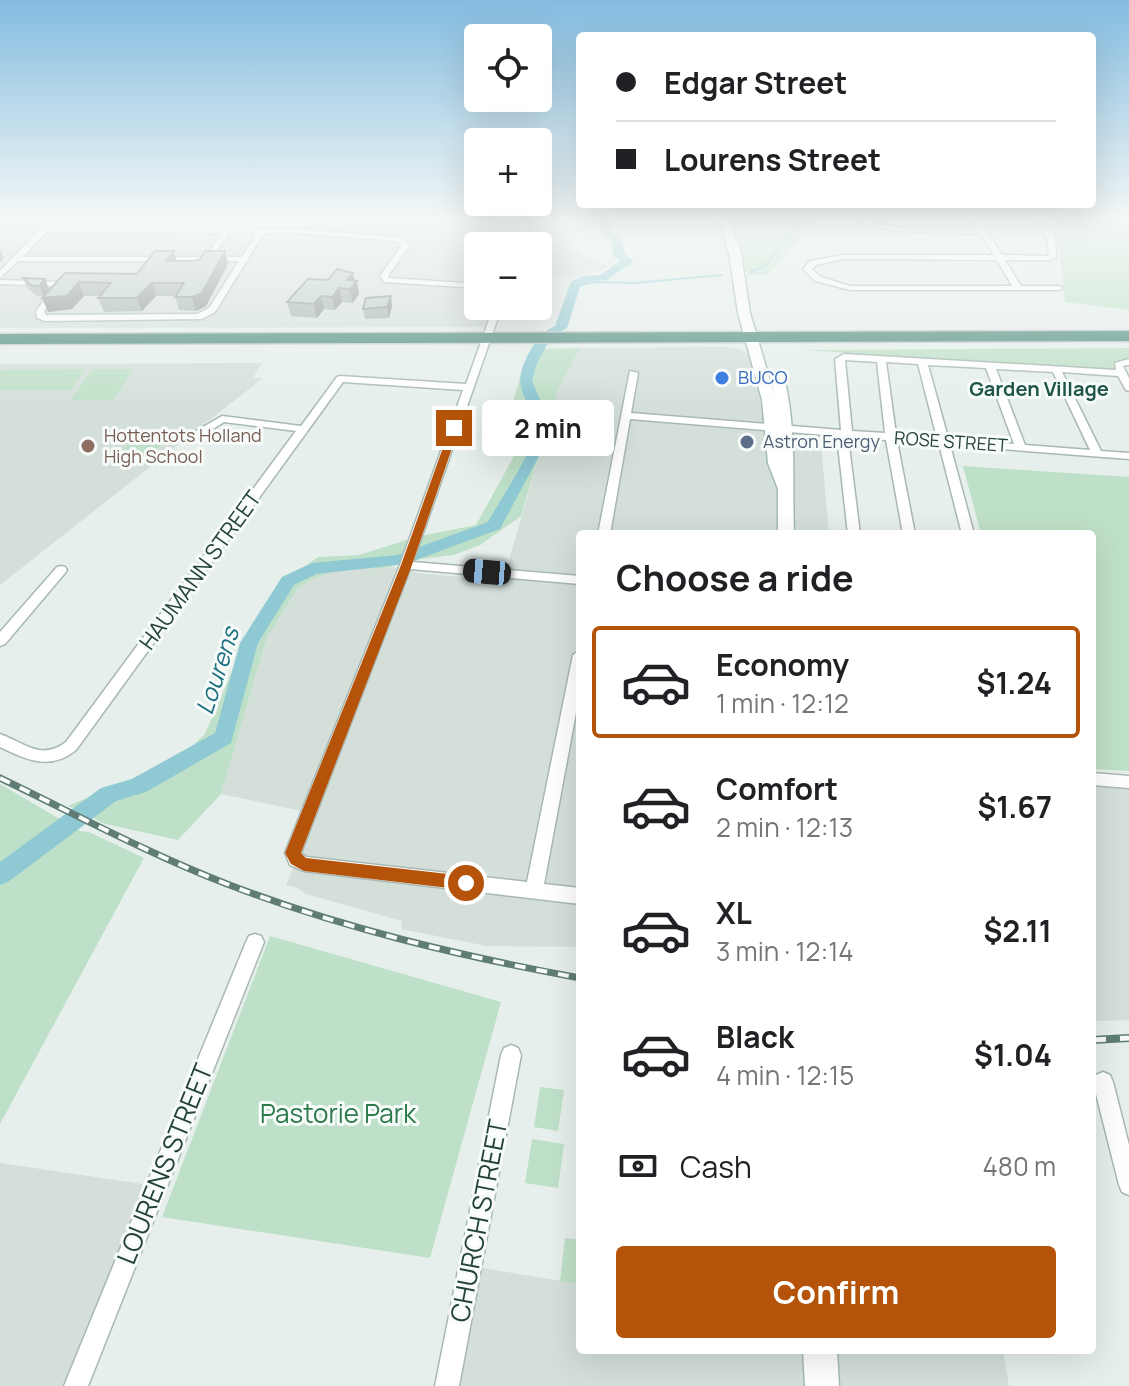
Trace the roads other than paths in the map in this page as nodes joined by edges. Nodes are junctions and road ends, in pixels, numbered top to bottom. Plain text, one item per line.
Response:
1 (50, 284) edge
2 (229, 284) edge
3 (429, 284) edge
4 (741, 284) edge
5 (835, 284) edge
6 (1015, 284) edge
7 (464, 286) edge
8 (1018, 288) junction
9 (1059, 288) dead end
10 (494, 320) edge
11 (1129, 336) edge
12 (0, 339) edge
13 (760, 341) junction
14 (487, 342) junction
15 (1129, 343) edge
16 (0, 347) edge
17 (881, 359) junction
18 (922, 361) junction
19 (1129, 362) edge
20 (990, 365) junction
21 (1056, 369) junction
22 (633, 373) dead end
23 (1121, 373) junction
24 (470, 387) junction
25 (1129, 388) edge
26 (627, 416) junction
27 (304, 429) junction
28 (781, 429) junction
29 (845, 435) junction
30 (891, 438) junction
31 (187, 441) dead end
32 (945, 442) junction
33 (1021, 448) junction
34 (1097, 453) junction
35 (1129, 456) edge
36 (605, 530) edge
37 (786, 530) edge
38 (854, 530) edge
39 (908, 530) edge
40 (967, 530) edge
41 (407, 562) junction
42 (61, 570) dead end
43 (576, 580) edge
44 (0, 641) edge
45 (576, 676) edge
46 (0, 740) edge
47 (1096, 779) edge
48 (1129, 782) edge
49 (534, 891) junction
50 (576, 896) edge
51 (255, 942) dead end
52 (511, 1055) dead end
53 (1103, 1082) dead end
54 (1129, 1185) edge
55 (820, 1354) edge
56 (76, 1386) edge
57 (447, 1386) edge
58 (822, 1386) edge

1 - 2 street
3 - 7 street
4 - 13 main road
5 - 8 street
6 - 8 street
8 - 9 street
10 - 14 street
11 - 13 highway
12 - 14 highway
13 - 14 highway
13 - 15 highway
13 - 28 main road
14 - 16 highway
14 - 24 street
17 - 18 street
17 - 29 street
17 - 30 street
18 - 20 street
18 - 32 street
19 - 23 street
20 - 21 street
20 - 33 street
21 - 23 street
21 - 34 street
22 - 26 street
23 - 25 street
24 - 27 street, HAUMANN STREET
24 - 41 street
26 - 28 street, ROSE STREET
26 - 36 street
27 - 31 street
27 - 46 street, HAUMANN STREET
28 - 29 street, ROSE STREET
28 - 37 main road
29 - 30 street, ROSE STREET
29 - 38 street
30 - 32 street, ROSE STREET
30 - 39 street
32 - 33 street, ROSE STREET
32 - 40 street
33 - 34 street, ROSE STREET
34 - 35 street, ROSE STREET
41 - 43 street
41 - 49 street
42 - 44 street
45 - 49 street
47 - 48 street
49 - 50 street
51 - 56 street, LOURENS STREET
52 - 57 street, CHURCH STREET
53 - 54 street
55 - 58 main road

